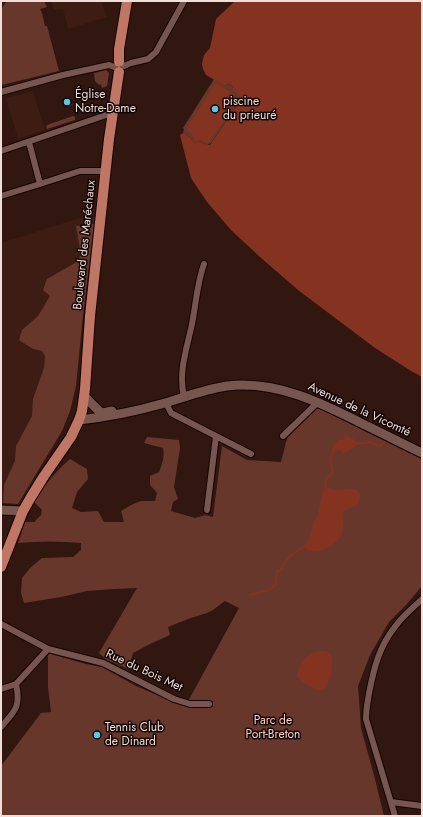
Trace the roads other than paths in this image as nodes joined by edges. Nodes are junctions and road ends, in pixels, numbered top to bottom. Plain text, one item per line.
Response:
1 (127, 1) edge
2 (184, 1) edge
3 (119, 69) junction
4 (1, 92) edge
5 (112, 113) junction
6 (28, 142) junction
7 (1, 151) edge
8 (106, 171) junction
9 (40, 184) junction
10 (1, 196) edge
11 (204, 264) dead end
12 (84, 396) junction
13 (184, 397) junction
14 (318, 402) junction
15 (166, 403) junction
16 (145, 408) junction
17 (79, 420) junction
18 (216, 436) junction
19 (283, 436) dead end
20 (422, 453) edge
21 (251, 454) dead end
22 (1, 510) edge
23 (207, 510) dead end
24 (24, 511) junction
25 (1, 567) edge
26 (422, 599) edge
27 (1, 624) edge
28 (48, 649) junction
29 (16, 684) junction
30 (1, 689) edge
31 (209, 704) dead end
32 (1, 727) edge
33 (391, 802) junction
34 (422, 806) edge
35 (395, 816) edge

1 - 3 main road, Boulevard des Maréchaux
2 - 3 street
3 - 4 street
3 - 5 main road, Boulevard des Maréchaux
5 - 6 street
5 - 8 main road, Boulevard des Maréchaux
6 - 7 street
6 - 9 street
8 - 9 street
8 - 12 main road, Boulevard des Maréchaux
9 - 10 street
11 - 13 street
12 - 16 main road, Avenue de la Vicomté
12 - 17 main road, Boulevard des Maréchaux
13 - 14 main road, Avenue de la Vicomté
13 - 15 main road, Avenue de la Vicomté
14 - 19 street
14 - 20 main road, Avenue de la Vicomté
15 - 16 main road, Avenue de la Vicomté
15 - 18 street
16 - 17 main road, Avenue de la Vicomté
17 - 24 main road, Boulevard des Maréchaux
18 - 21 street
18 - 23 street
22 - 24 main road
24 - 25 main road, Boulevard des Maréchaux
26 - 33 street
27 - 28 street, Rue du Bois Met
28 - 29 street
28 - 31 street, Rue du Bois Met
29 - 30 street
29 - 32 street
33 - 34 street
33 - 35 street

